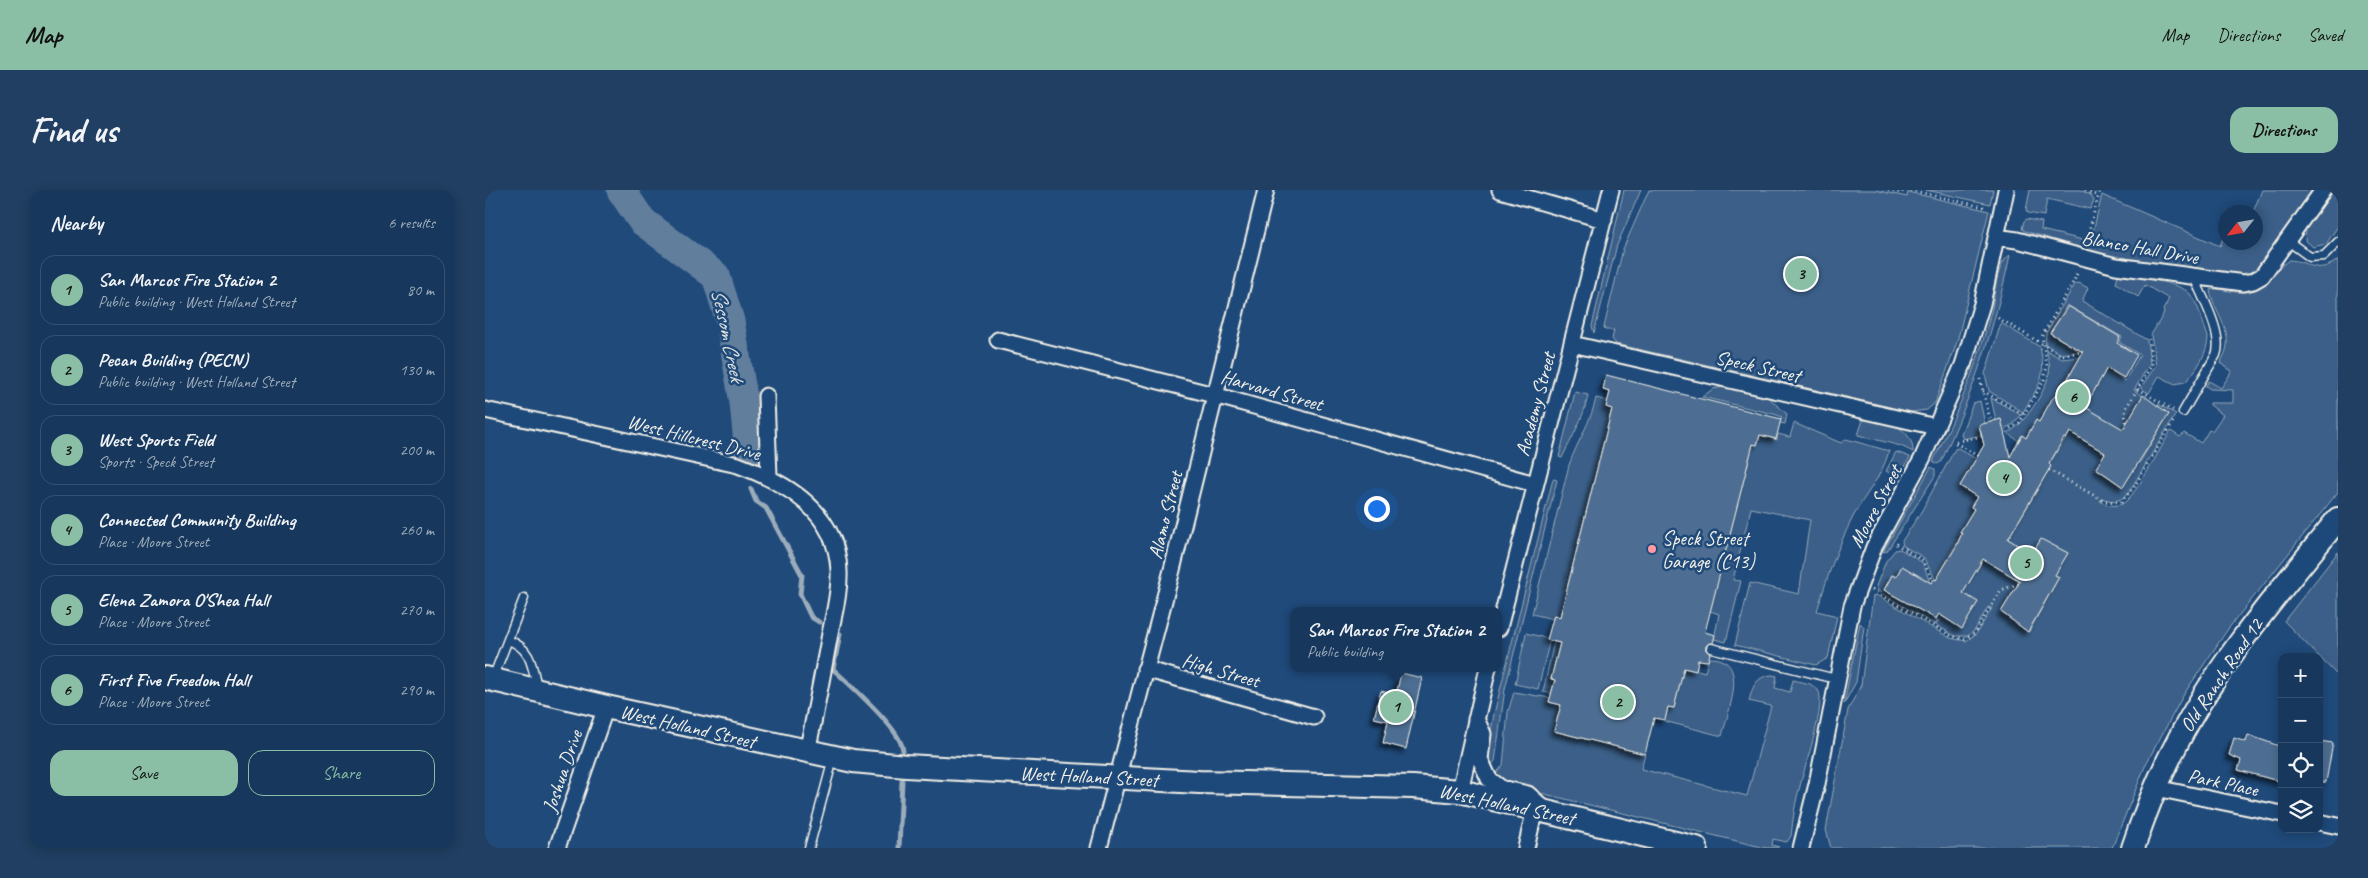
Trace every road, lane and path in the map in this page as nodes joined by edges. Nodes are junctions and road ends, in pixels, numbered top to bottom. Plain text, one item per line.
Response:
1 (1266, 190) edge
2 (1500, 190) edge
3 (1611, 190) edge
4 (1888, 190) edge
5 (1903, 190) edge
6 (1911, 190) edge
7 (2006, 190) edge
8 (2085, 190) edge
9 (2100, 190) edge
10 (2323, 190) edge
11 (2098, 196) junction
12 (1991, 208) dead end
13 (1603, 220) junction
14 (2084, 228) dead end
15 (2089, 229) junction
16 (1996, 237) junction
17 (2288, 241) junction
18 (2338, 242) edge
19 (2084, 250) dead end
20 (2079, 267) dead end
21 (2194, 277) junction
22 (1998, 318) dead end
23 (2149, 339) dead end
24 (998, 340) dead end
25 (1572, 344) junction
26 (2043, 345) junction
27 (2083, 352) dead end
28 (1980, 379) dead end
29 (2138, 389) junction
30 (1983, 391) junction
31 (1214, 395) junction
32 (766, 396) dead end
33 (485, 410) edge
34 (2183, 412) dead end
35 (2023, 415) junction
36 (1991, 423) dead end
37 (1936, 427) junction
38 (2127, 427) dead end
39 (2006, 431) dead end
40 (1982, 436) dead end
41 (1978, 456) dead end
42 (2049, 470) dead end
43 (769, 476) junction
44 (1535, 484) junction
45 (2338, 519) edge
46 (1896, 544) dead end
47 (1933, 580) dead end
48 (2018, 584) dead end
49 (1872, 589) dead end
50 (524, 598) dead end
51 (1502, 616) edge
52 (508, 640) junction
53 (1711, 648) dead end
54 (1145, 669) junction
55 (1487, 672) edge
56 (489, 679) edge
57 (1836, 680) junction
58 (538, 691) junction
59 (606, 707) junction
60 (1314, 717) dead end
61 (1476, 719) junction
62 (807, 752) junction
63 (834, 758) junction
64 (1117, 777) junction
65 (2156, 788) junction
66 (1459, 791) junction
67 (1541, 810) junction
68 (2278, 813) edge
69 (2323, 823) edge
70 (2338, 826) edge
71 (557, 848) edge
72 (809, 848) edge
73 (1099, 848) edge
74 (1526, 848) edge
75 (1696, 848) edge
76 (1801, 848) edge
77 (2133, 848) edge

1 - 31 street, Alamo Street
2 - 13 street
3 - 13 street, Academy Street
4 - 5 path
6 - 12 path
7 - 16 street, Moore Street
8 - 11 path
9 - 11 path
10 - 17 street, Blanco Hall Drive
11 - 15 path
13 - 25 street, Academy Street
14 - 15 path
15 - 19 path
16 - 21 street, Blanco Hall Drive
16 - 37 street, Moore Street
17 - 18 lane
17 - 21 street, Blanco Hall Drive
20 - 26 path
21 - 34 lane
22 - 26 path
23 - 29 path
24 - 31 street, Harvard Street
25 - 37 street, Speck Street
25 - 44 street, Academy Street
26 - 27 path
26 - 35 path
28 - 30 path
29 - 38 path
29 - 42 path
30 - 35 path
30 - 36 path
31 - 44 street, Harvard Street
31 - 54 street, Alamo Street
32 - 43 street
33 - 43 street, West Hillcrest Drive
35 - 39 path
37 - 57 street, Moore Street
40 - 41 path
43 - 62 street, West Hillcrest Drive
44 - 51 street, Academy Street
45 - 65 street, Old Ranch Road 12
46 - 47 path
48 - 49 path
50 - 52 lane
52 - 56 lane
52 - 58 lane
53 - 57 lane
54 - 60 street, High Street
54 - 64 street, Alamo Street
55 - 61 street
56 - 58 street, West Holland Street
57 - 76 street, Moore Street
58 - 59 street, West Holland Street
59 - 62 street, West Holland Street
59 - 71 street, Joshua Drive
61 - 66 street
61 - 67 street
62 - 63 street, West Holland Street
63 - 64 street, West Holland Street
63 - 72 lane
64 - 66 street, West Holland Street
64 - 73 street, Alamo Street
65 - 68 street, Park Place
65 - 77 street, Old Ranch Road 12
66 - 67 street, West Holland Street
67 - 74 street
67 - 75 street, West Holland Street
69 - 70 street

